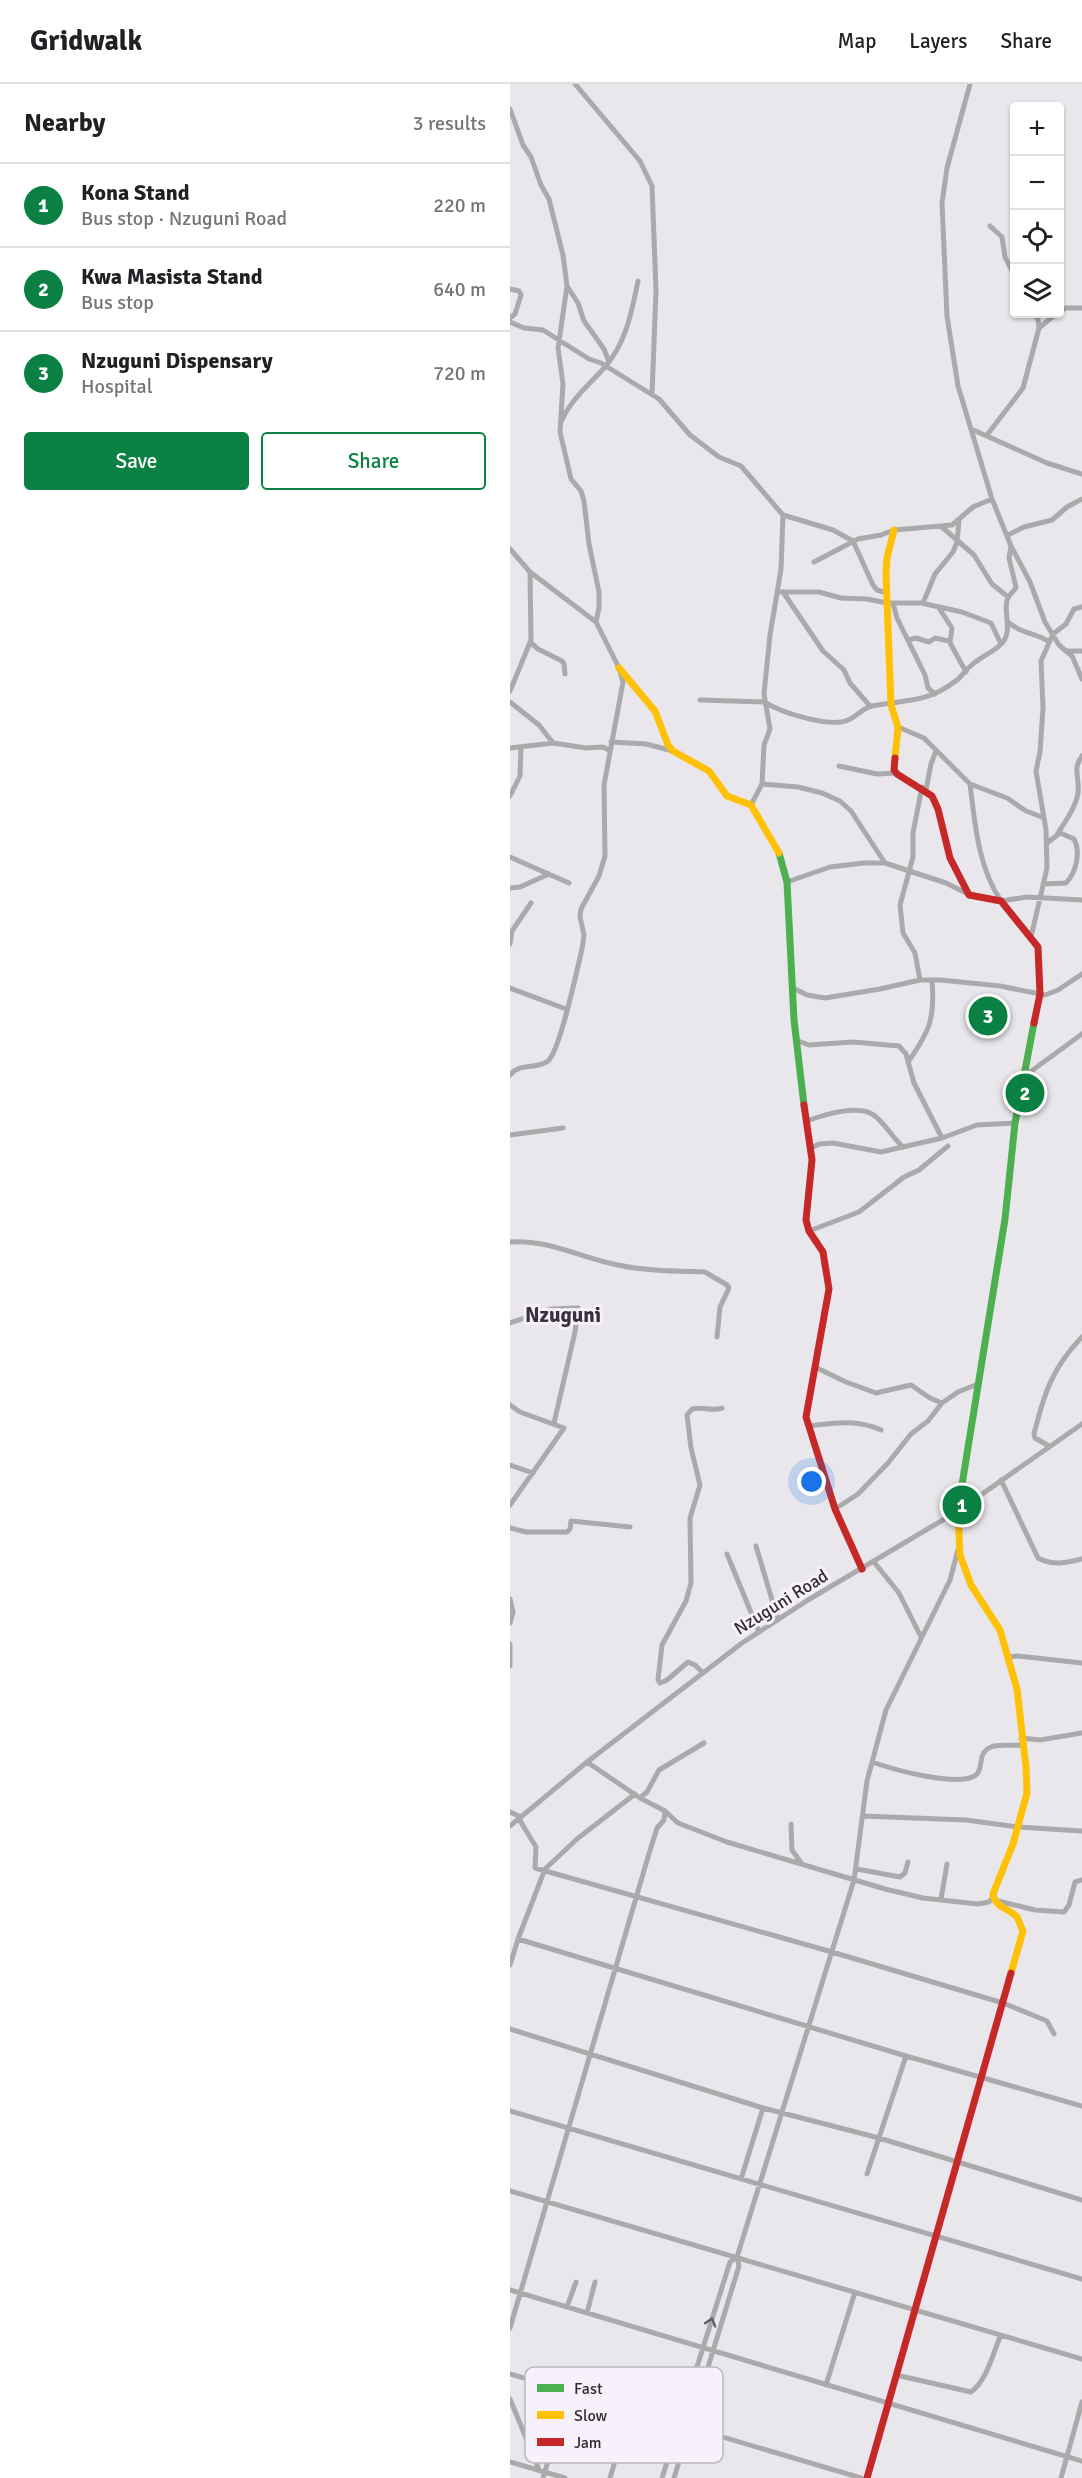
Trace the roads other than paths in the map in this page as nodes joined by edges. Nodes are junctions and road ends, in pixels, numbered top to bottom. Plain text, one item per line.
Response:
1 (575, 84) edge
2 (970, 84) edge
3 (510, 109) edge
4 (990, 226) dead end
5 (1010, 268) edge
6 (639, 281) dead end
7 (567, 286) junction
8 (510, 289) edge
9 (1082, 308) edge
10 (1064, 309) edge
11 (1038, 318) edge
12 (1051, 318) edge
13 (510, 320) edge
14 (1039, 328) junction
15 (559, 341) junction
16 (607, 364) junction
17 (652, 395) junction
18 (560, 423) junction
19 (971, 429) junction
20 (987, 435) junction
21 (1082, 474) edge
22 (992, 499) junction
23 (1082, 499) edge
24 (783, 515) junction
25 (958, 520) junction
26 (940, 526) junction
27 (894, 530) junction
28 (1008, 535) junction
29 (957, 539) junction
30 (853, 541) junction
31 (1011, 546) junction
32 (510, 549) edge
33 (813, 562) dead end
34 (530, 572) junction
35 (780, 592) junction
36 (886, 593) junction
37 (1008, 597) junction
38 (890, 603) junction
39 (923, 603) junction
40 (1082, 607) edge
41 (939, 608) junction
42 (1007, 621) junction
43 (597, 622) junction
44 (1053, 634) junction
45 (908, 640) junction
46 (1048, 641) junction
47 (530, 642) junction
48 (950, 642) junction
49 (1001, 644) junction
50 (1067, 651) junction
51 (1082, 651) edge
52 (619, 668) junction
53 (966, 672) junction
54 (565, 674) dead end
55 (512, 677) edge
56 (1082, 679) edge
57 (510, 691) edge
58 (935, 694) junction
59 (700, 700) dead end
60 (510, 702) edge
61 (765, 702) junction
62 (891, 705) junction
63 (870, 706) junction
64 (898, 727) junction
65 (611, 742) junction
66 (553, 743) junction
67 (521, 747) junction
68 (510, 748) edge
69 (609, 750) junction
70 (673, 751) junction
71 (936, 752) junction
72 (1082, 756) edge
73 (839, 766) dead end
74 (896, 773) junction
75 (762, 784) junction
76 (970, 784) junction
77 (924, 789) junction
78 (510, 796) edge
79 (751, 805) junction
80 (1042, 817) junction
81 (1058, 833) junction
82 (1047, 843) junction
83 (510, 857) edge
84 (885, 863) junction
85 (909, 872) junction
86 (549, 874) junction
87 (787, 882) junction
88 (569, 883) dead end
89 (1043, 884) junction
90 (510, 888) edge
91 (969, 895) junction
92 (1041, 897) junction
93 (1082, 900) edge
94 (1001, 901) junction
95 (531, 903) dead end
96 (1031, 937) junction
97 (510, 944) edge
98 (1082, 974) edge
99 (920, 980) junction
100 (932, 980) junction
101 (510, 988) edge
102 (793, 988) junction
103 (1040, 994) junction
104 (566, 1010) junction
105 (1082, 1034) edge
106 (798, 1041) junction
107 (908, 1062) junction
108 (510, 1075) edge
109 (1026, 1075) junction
110 (807, 1121) junction
111 (1015, 1123) junction
112 (563, 1128) dead end
113 (510, 1135) edge
114 (942, 1138) junction
115 (948, 1146) dead end
116 (903, 1147) junction
117 (811, 1148) junction
118 (809, 1231) junction
119 (510, 1242) edge
120 (510, 1323) edge
121 (717, 1337) dead end
122 (1082, 1337) edge
123 (815, 1367) junction
124 (978, 1384) junction
125 (942, 1403) junction
126 (510, 1405) edge
127 (722, 1408) dead end
128 (554, 1424) junction
129 (1082, 1424) edge
130 (808, 1426) junction
131 (882, 1430) dead end
132 (1049, 1446) junction
133 (510, 1465) edge
134 (533, 1473) junction
135 (1001, 1480) junction
136 (510, 1505) edge
137 (835, 1509) junction
138 (958, 1511) junction
139 (630, 1527) dead end
140 (510, 1528) edge
141 (756, 1546) dead end
142 (958, 1550) junction
143 (727, 1554) dead end
144 (1082, 1559) edge
145 (874, 1562) junction
146 (862, 1569) junction
147 (510, 1599) edge
148 (778, 1620) junction
149 (510, 1623) edge
150 (759, 1632) junction
151 (921, 1637) junction
152 (510, 1644) edge
153 (1008, 1657) junction
154 (1082, 1663) edge
155 (510, 1666) edge
156 (703, 1673) junction
157 (1082, 1733) edge
158 (1021, 1742) junction
159 (704, 1743) dead end
160 (587, 1762) junction
161 (872, 1762) junction
162 (637, 1796) junction
163 (665, 1811) junction
164 (510, 1812) edge
165 (863, 1816) junction
166 (520, 1818) junction
167 (791, 1824) dead end
168 (510, 1826) edge
169 (1018, 1827) junction
170 (1082, 1831) edge
171 (908, 1862) dead end
172 (802, 1864) junction
173 (947, 1864) dead end
174 (545, 1869) junction
175 (857, 1869) junction
176 (854, 1880) junction
177 (1082, 1880) edge
178 (637, 1896) junction
179 (994, 1898) junction
180 (941, 1899) junction
181 (518, 1939) junction
182 (832, 1952) junction
183 (510, 1965) edge
184 (616, 1968) junction
185 (1003, 2003) junction
186 (809, 2025) junction
187 (510, 2029) edge
188 (1054, 2034) dead end
189 (591, 2054) junction
190 (906, 2056) junction
191 (982, 2076) junction
192 (1082, 2106) edge
193 (763, 2108) junction
194 (510, 2111) edge
195 (782, 2112) junction
196 (568, 2129) junction
197 (879, 2138) junction
198 (957, 2162) junction
199 (867, 2174) dead end
200 (741, 2179) junction
201 (759, 2185) junction
202 (510, 2191) edge
203 (1082, 2200) edge
204 (547, 2202) junction
205 (936, 2236) junction
206 (737, 2258) junction
207 (1082, 2279) edge
208 (576, 2282) dead end
209 (595, 2282) dead end
210 (510, 2290) edge
211 (855, 2292) junction
212 (520, 2293) junction
213 (567, 2307) junction
214 (915, 2310) junction
215 (587, 2313) junction
216 (510, 2328) edge
217 (1001, 2335) junction
218 (704, 2348) junction
219 (714, 2352) junction
220 (1082, 2359) edge
221 (698, 2367) edge
222 (709, 2367) edge
223 (510, 2374) edge
224 (896, 2374) junction
225 (525, 2379) edge
226 (826, 2385) junction
227 (510, 2399) edge
228 (1082, 2402) edge
229 (888, 2403) junction
230 (525, 2434) edge
231 (723, 2437) edge
232 (1067, 2456) junction
233 (1082, 2461) edge
234 (510, 2462) edge
235 (614, 2463) edge
236 (667, 2463) edge
237 (678, 2463) edge
238 (542, 2474) edge
239 (565, 2478) edge
240 (610, 2478) edge
241 (662, 2478) edge
242 (674, 2478) edge
243 (861, 2478) edge
244 (867, 2478) edge
245 (1061, 2478) edge

1 - 17 street
2 - 19 street
3 - 7 street
4 - 5 street
6 - 16 street
7 - 15 street
7 - 16 street
8 - 13 street
9 - 10 street
11 - 14 street
12 - 14 street
13 - 15 street
14 - 20 street
15 - 16 street
15 - 18 street
16 - 17 street
16 - 18 street
17 - 24 street
18 - 43 street
19 - 20 street
19 - 22 street
20 - 21 street
22 - 25 street
22 - 28 street
23 - 28 street
24 - 30 street
24 - 35 street
25 - 26 street
25 - 29 street
26 - 27 street
26 - 29 street
27 - 30 street
27 - 36 street
28 - 31 street
29 - 37 street
29 - 39 street
30 - 33 street
30 - 36 street
31 - 37 street
31 - 44 street
32 - 34 street
34 - 43 street
34 - 47 street
35 - 38 street
35 - 61 street
35 - 63 street
36 - 38 street
37 - 42 street
38 - 39 street
38 - 45 street
38 - 62 street
39 - 41 street
40 - 44 street
41 - 48 street
41 - 49 street
42 - 46 street
42 - 49 street
43 - 52 street
44 - 46 street
44 - 50 street
45 - 48 street
45 - 58 street
46 - 80 street
47 - 54 street
47 - 55 street
48 - 53 street
49 - 53 street
50 - 51 street
50 - 56 street
52 - 65 street
52 - 70 street
53 - 58 street
55 - 57 street
58 - 62 street
59 - 61 street
60 - 66 street
61 - 63 street
61 - 75 street
62 - 63 street
62 - 64 street
64 - 71 street
64 - 74 street
65 - 69 street
65 - 70 street
66 - 67 street
66 - 69 street
67 - 68 street
67 - 78 street
69 - 104 street
70 - 79 street
71 - 76 street
71 - 77 street
72 - 81 street
73 - 74 street
74 - 77 street
75 - 79 street
75 - 84 street
76 - 80 street
76 - 94 street
77 - 85 street
77 - 91 street
79 - 87 street
80 - 82 street
81 - 82 street
81 - 89 street
82 - 89 street
83 - 86 street
84 - 85 street
84 - 87 street
85 - 91 street
85 - 99 street
86 - 88 street
86 - 90 street
87 - 102 street
89 - 92 street
91 - 94 street
92 - 93 street
92 - 94 street
92 - 96 street
94 - 96 street
95 - 97 street
96 - 103 street
98 - 103 street
99 - 100 street
99 - 102 street
100 - 103 street
100 - 107 street
101 - 104 street
102 - 106 street
103 - 109 street
104 - 108 street
105 - 109 street
106 - 107 street
106 - 110 street
107 - 114 street
109 - 111 street
110 - 116 street
110 - 117 street
111 - 114 street
111 - 124 street
112 - 113 street
114 - 116 street
115 - 118 street
116 - 117 street
117 - 118 street
118 - 123 street
119 - 121 street
120 - 128 street
122 - 132 street
123 - 125 street
123 - 130 street
124 - 125 street
124 - 138 street
125 - 137 street
126 - 128 street
127 - 156 street
128 - 134 street
129 - 132 street, Nzuguni Road
130 - 131 street
130 - 137 street
132 - 135 street, Nzuguni Road
133 - 134 street
134 - 136 street
135 - 138 street, Nzuguni Road
135 - 144 street
137 - 146 street
138 - 142 street
138 - 145 street, Nzuguni Road
139 - 140 street
141 - 148 street
142 - 151 street
142 - 153 street
143 - 150 street
145 - 146 street, Nzuguni Road
145 - 151 street
146 - 148 street, Nzuguni Road
147 - 149 street
148 - 150 street, Nzuguni Road
150 - 156 street, Nzuguni Road
151 - 161 street
152 - 155 street
153 - 154 street
153 - 158 street
156 - 160 street, Nzuguni Road
157 - 158 street
158 - 161 street
158 - 169 street
159 - 162 street
160 - 162 street
160 - 166 street, Nzuguni Road
161 - 165 street
162 - 163 street
162 - 174 street
163 - 172 street
163 - 178 street
164 - 166 street
165 - 169 street
165 - 175 street
166 - 168 street, Nzuguni Road
166 - 174 street
167 - 172 street
169 - 170 street
169 - 179 street
171 - 175 street
172 - 176 street
173 - 180 street
174 - 178 street
174 - 181 street
175 - 176 street
176 - 180 street
176 - 182 street
177 - 179 street
178 - 182 street
178 - 184 street
179 - 180 street
179 - 185 street
181 - 183 street
181 - 184 street
182 - 185 street
182 - 186 street
184 - 186 street
184 - 189 street
185 - 188 street
185 - 191 street
186 - 190 street
186 - 195 street
187 - 189 street
189 - 193 street
189 - 196 street
190 - 191 street
190 - 197 street
191 - 192 street
191 - 198 street
193 - 195 street
193 - 200 street
194 - 196 street
195 - 197 street
195 - 201 street
196 - 200 street
196 - 204 street
197 - 198 street
197 - 199 street
198 - 203 street
198 - 205 street
200 - 201 street
201 - 205 street
201 - 206 street
202 - 204 street
204 - 206 street
204 - 212 street
205 - 207 street
205 - 214 street
206 - 211 street
218 -> 206 street
206 - 219 street
208 - 213 street
209 - 215 street
210 - 212 street
211 - 214 street
211 - 226 street
212 - 213 street
212 - 216 street
213 - 215 street
214 - 217 street
214 - 224 street
215 - 218 street
217 - 220 street
217 - 224 street
218 - 219 street
218 - 221 street
219 - 222 street
219 - 226 street
223 - 225 street
224 - 229 street
226 - 229 street
227 - 230 street
228 - 232 street
229 - 232 street
229 - 244 street
231 - 243 street
232 - 233 street
232 - 245 street
234 - 238 street
235 - 240 street
236 - 241 street
237 - 242 street
238 - 239 street

